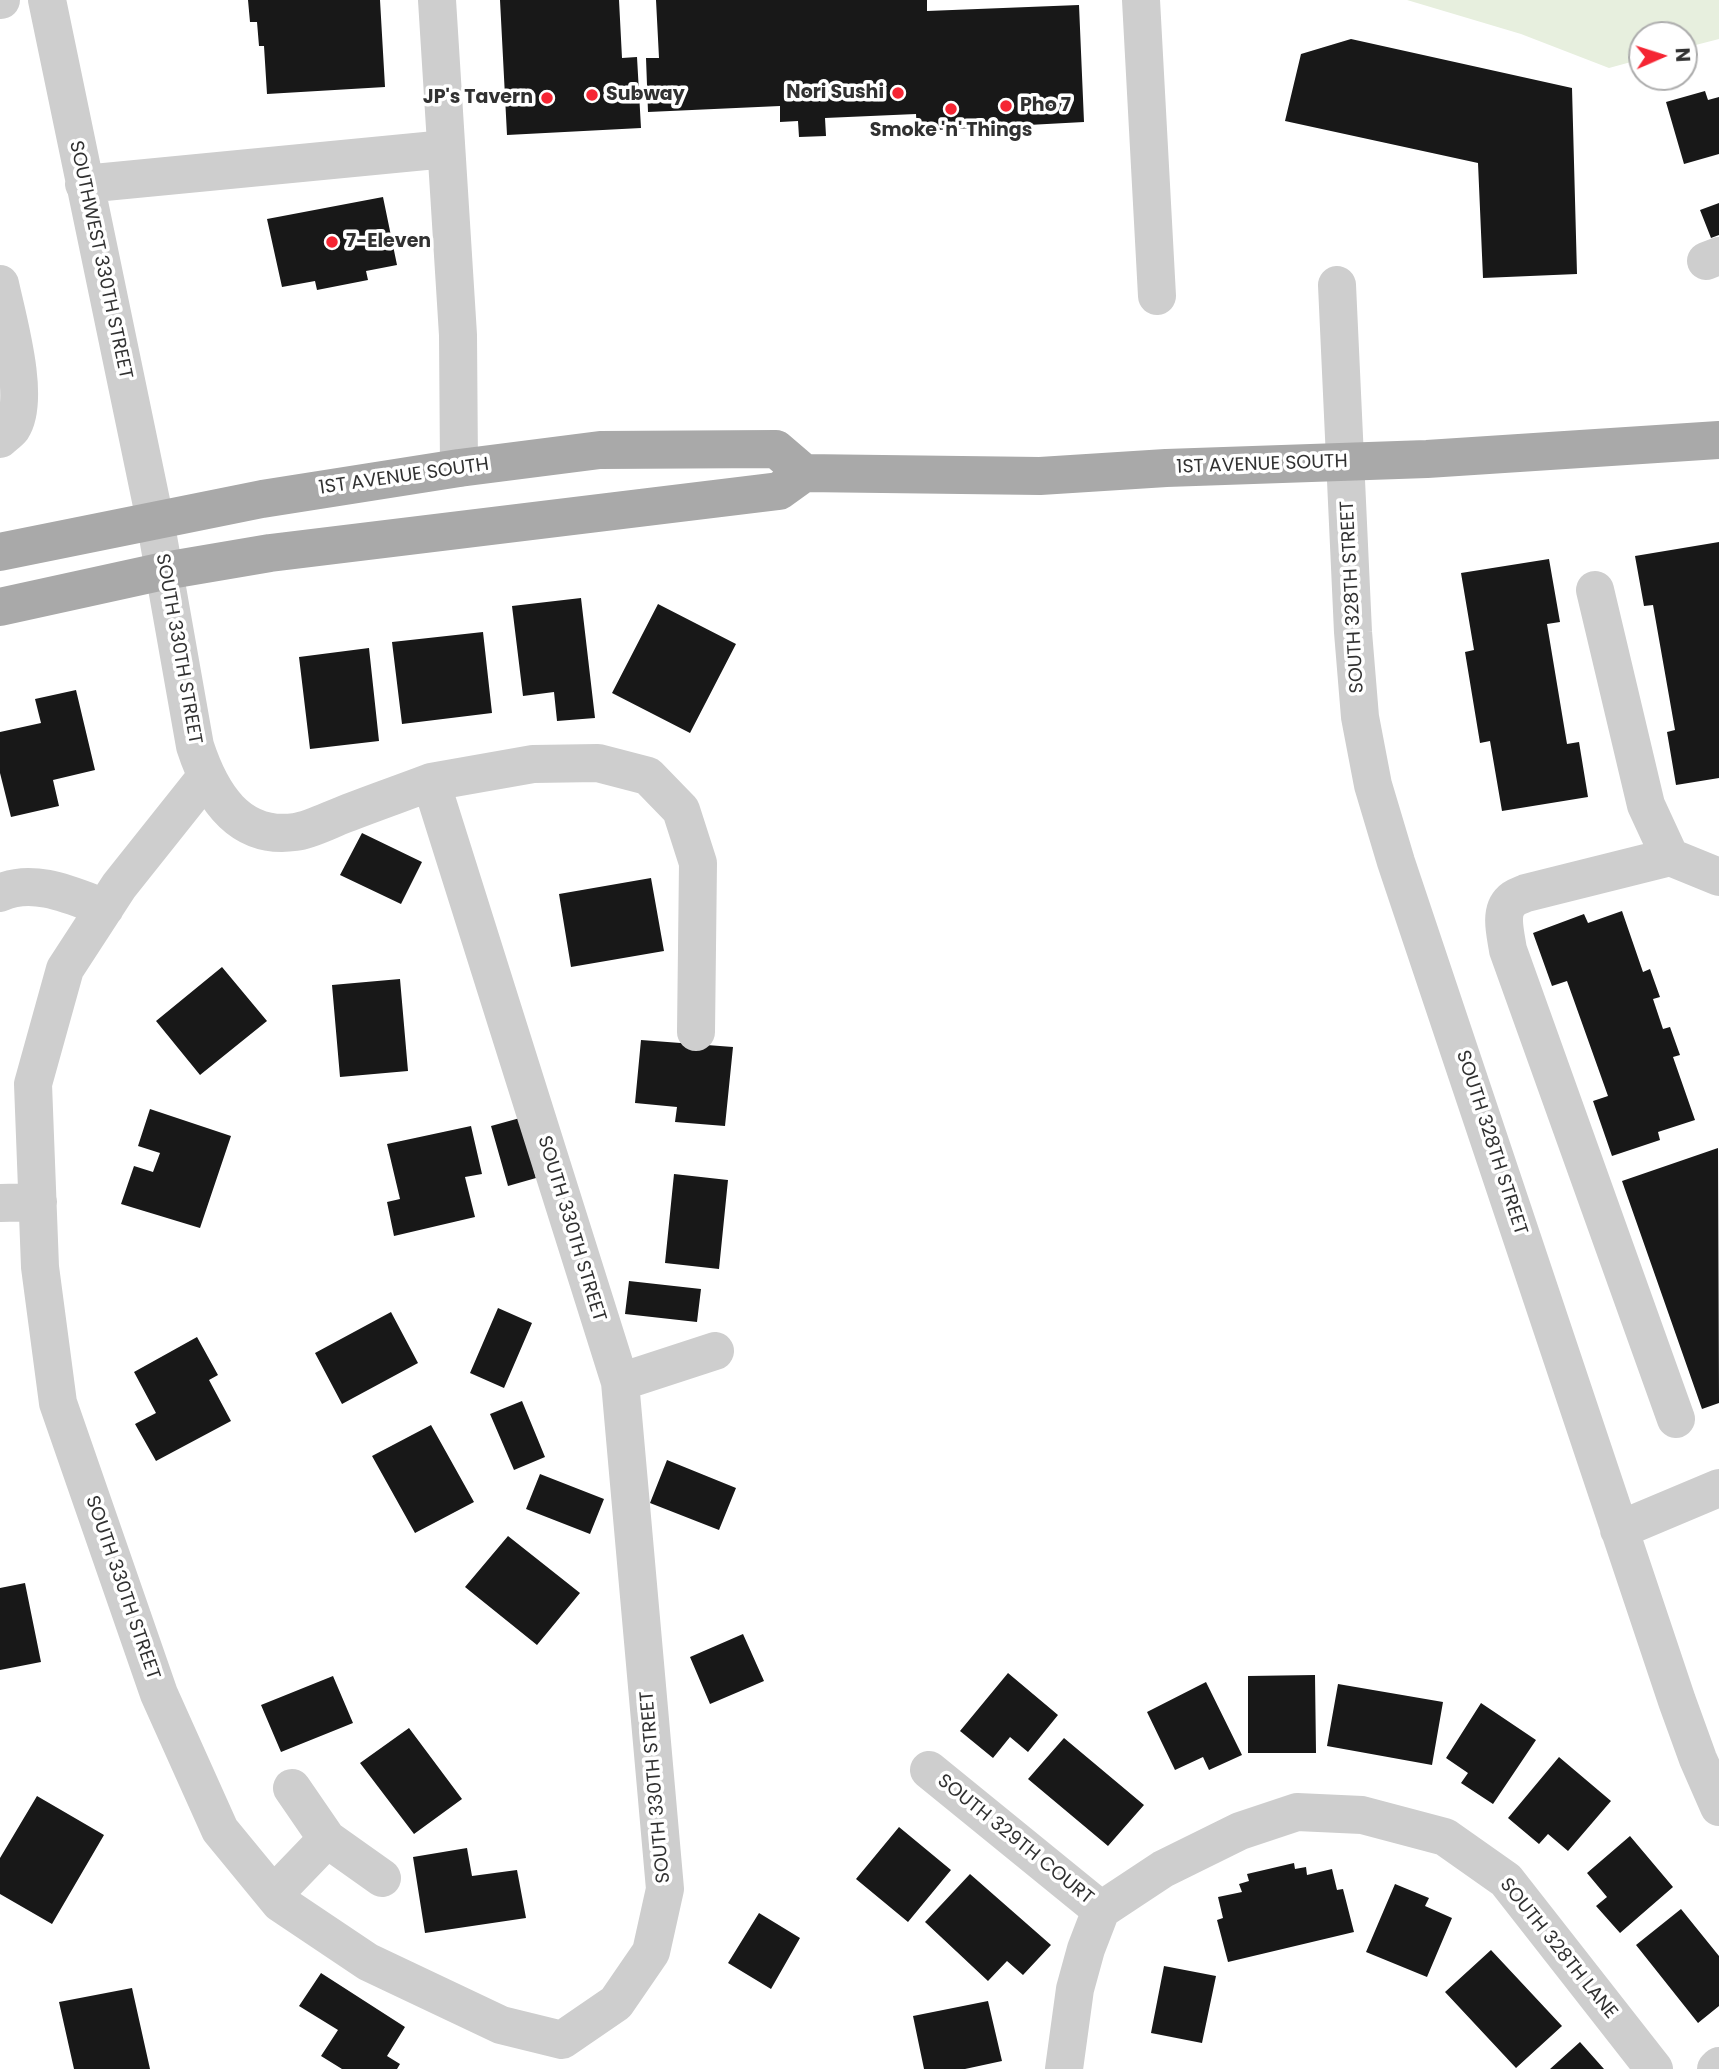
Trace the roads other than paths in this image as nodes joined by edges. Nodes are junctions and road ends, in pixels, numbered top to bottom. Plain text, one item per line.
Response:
1 (47, 0) edge
2 (437, 0) edge
3 (1141, 0) edge
4 (446, 149) junction
5 (84, 184) junction
6 (0, 284) edge
7 (1336, 285) dead end
8 (1157, 296) dead end
9 (6, 433) edge
10 (1719, 440) edge
11 (1346, 462) junction
12 (459, 468) junction
13 (804, 473) junction
14 (155, 520) junction
15 (0, 552) edge
16 (164, 571) junction
17 (1595, 590) dead end
18 (0, 607) edge
19 (205, 778) junction
20 (430, 782) junction
21 (1670, 857) junction
22 (1719, 877) edge
23 (0, 893) edge
24 (105, 908) junction
25 (696, 1032) dead end
26 (38, 1202) junction
27 (0, 1203) edge
28 (715, 1351) dead end
29 (620, 1382) junction
30 (1676, 1419) dead end
31 (1719, 1488) edge
32 (1619, 1530) junction
33 (929, 1770) dead end
34 (292, 1788) dead end
35 (1719, 1807) edge
36 (327, 1839) junction
37 (382, 1878) dead end
38 (274, 1894) junction
39 (1101, 1910) junction
40 (1064, 2069) edge
41 (1654, 2069) edge

1 - 5 street, SOUTHWEST 330TH STREET
2 - 4 street
3 - 8 street
4 - 5 street
4 - 12 street
5 - 14 street, SOUTHWEST 330TH STREET
6 - 9 street
7 - 11 street, SOUTH 328TH STREET
10 - 11 main road, 1ST AVENUE SOUTH
11 - 13 main road, 1ST AVENUE SOUTH
11 - 32 street, SOUTH 328TH STREET
12 - 13 main road, 1ST AVENUE SOUTH
12 - 14 main road, 1ST AVENUE SOUTH
13 - 16 main road
14 - 15 main road, 1ST AVENUE SOUTH
14 - 16 street, SOUTH 330TH STREET
16 - 18 main road
16 - 19 street, SOUTH 330TH STREET
17 - 21 street
19 - 20 street, SOUTH 330TH STREET
19 - 24 street, SOUTH 330TH STREET
20 - 25 street
20 - 29 street, SOUTH 330TH STREET
21 - 22 street
21 - 30 street
23 - 24 street
24 - 26 street, SOUTH 330TH STREET
26 - 27 street
26 - 38 street, SOUTH 330TH STREET
28 - 29 street
29 - 38 street, SOUTH 330TH STREET
31 - 32 street
32 - 35 street, SOUTH 328TH STREET
33 - 39 street, SOUTH 329TH COURT
34 - 36 street
36 - 37 street
36 - 38 street
39 - 40 street
39 - 41 street, SOUTH 328TH LANE

